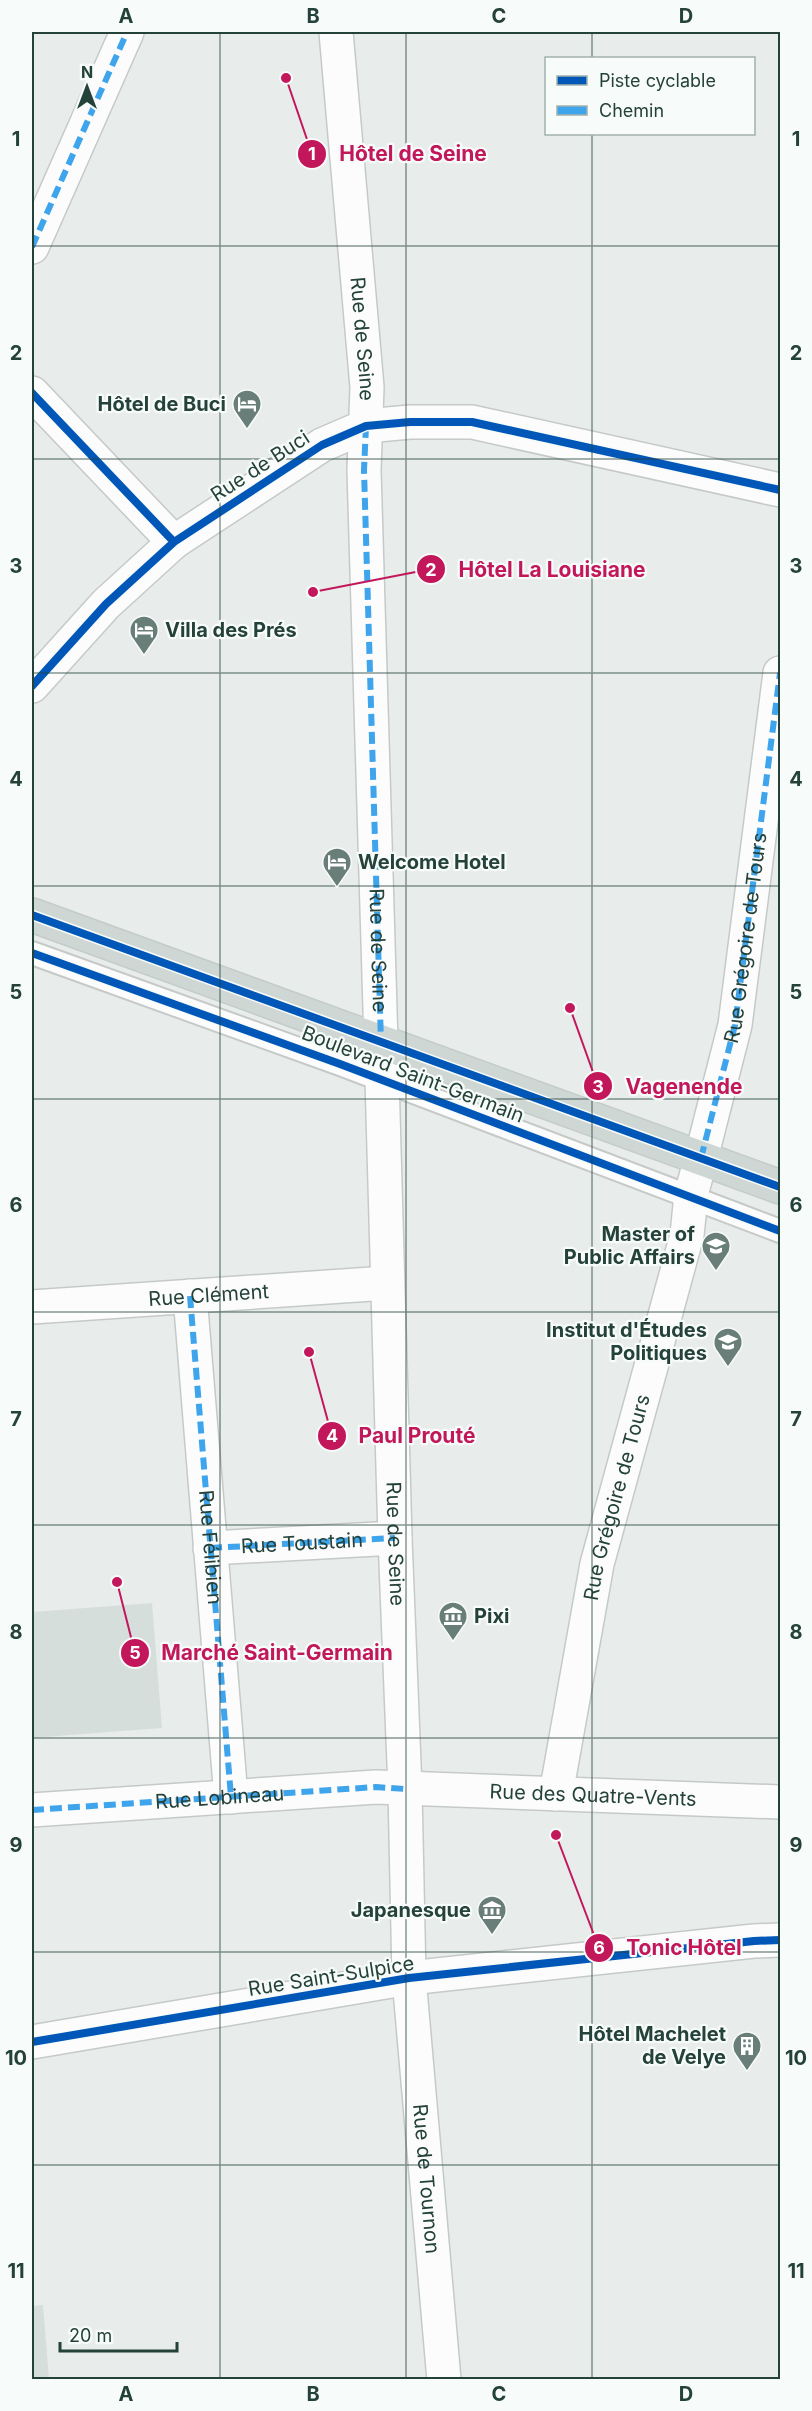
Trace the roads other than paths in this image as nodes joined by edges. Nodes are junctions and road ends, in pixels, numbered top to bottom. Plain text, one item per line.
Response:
1 (127, 32) edge
2 (336, 32) edge
3 (32, 247) edge
4 (32, 393) edge
5 (366, 426) junction
6 (780, 490) edge
7 (174, 542) junction
8 (780, 673) edge
9 (32, 686) edge
10 (32, 915) edge
11 (32, 953) edge
12 (381, 1043) junction
13 (382, 1079) junction
14 (701, 1158) junction
15 (780, 1187) edge
16 (692, 1195) junction
17 (780, 1231) edge
18 (387, 1282) junction
19 (190, 1296) junction
20 (32, 1307) edge
21 (395, 1538) junction
22 (210, 1548) junction
23 (405, 1789) junction
24 (556, 1794) junction
25 (231, 1797) junction
26 (780, 1802) edge
27 (32, 1810) edge
28 (780, 1940) edge
29 (409, 1978) junction
30 (32, 2042) edge
31 (444, 2379) edge

1 - 3 street
2 - 5 street, Rue de Seine
4 - 7 street
5 - 6 street, Rue de Buci
5 - 7 street, Rue de Buci
5 - 12 street, Rue de Seine
7 - 9 street, Rue de Buci
8 - 14 street, Rue Grégoire de Tours
10 - 12 main road, Boulevard Saint-Germain
11 - 13 lane, Boulevard Saint-Germain
12 - 13 street, Rue de Seine
12 - 14 main road, Boulevard Saint-Germain
13 - 16 lane, Boulevard Saint-Germain
13 - 18 street, Rue de Seine
14 - 15 main road, Boulevard Saint-Germain
14 - 16 street, Rue Grégoire de Tours
16 - 17 lane, Boulevard Saint-Germain
16 - 24 street, Rue Grégoire de Tours
18 - 19 street, Rue Clément
18 - 21 street, Rue de Seine
19 - 20 street, Rue Clément
19 - 22 street, Rue Félibien
21 - 22 street, Rue Toustain
21 - 23 street, Rue de Seine
22 - 25 street, Rue Félibien
23 - 24 street, Rue des Quatre-Vents
23 - 25 street, Rue Lobineau
23 - 29 street, Rue de Seine
24 - 26 street, Rue des Quatre-Vents
25 - 27 street, Rue Lobineau
28 - 29 street, Rue Saint-Sulpice
29 - 30 street, Rue Saint-Sulpice
29 - 31 street, Rue de Tournon

